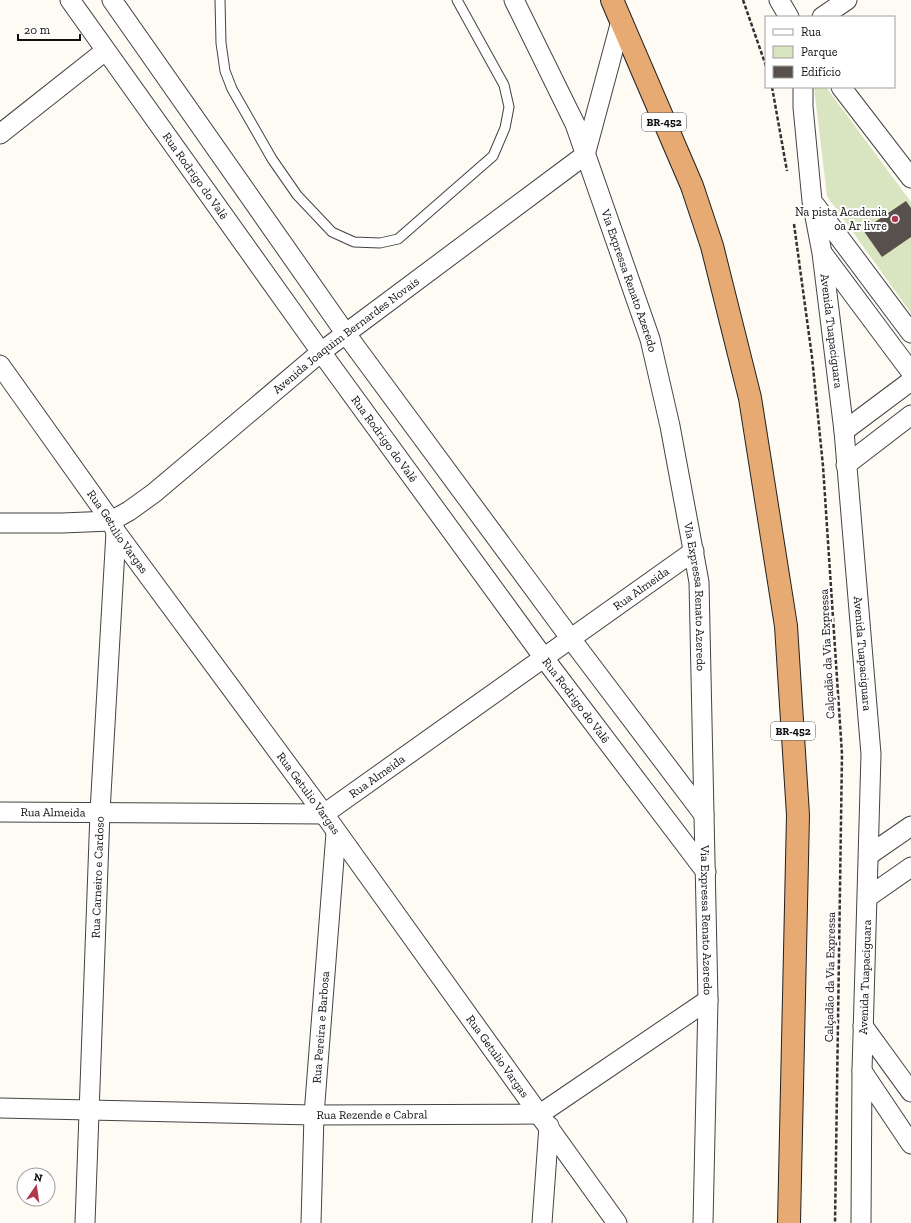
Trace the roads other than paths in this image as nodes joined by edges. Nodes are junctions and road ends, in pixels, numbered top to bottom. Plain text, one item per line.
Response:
1 (70, 0) edge
2 (112, 0) edge
3 (220, 0) edge
4 (457, 0) edge
5 (514, 0) edge
6 (612, 0) edge
7 (847, 0) edge
8 (823, 16) edge
9 (621, 21) junction
10 (106, 51) junction
11 (803, 88) edge
12 (842, 88) edge
13 (0, 134) edge
14 (585, 154) junction
15 (911, 178) edge
16 (812, 201) junction
17 (822, 253) junction
18 (911, 333) edge
19 (346, 334) junction
20 (321, 352) junction
21 (0, 365) edge
22 (911, 372) edge
23 (911, 381) edge
24 (911, 415) edge
25 (844, 431) junction
26 (846, 465) junction
27 (0, 523) edge
28 (114, 526) junction
29 (694, 551) junction
30 (571, 639) junction
31 (544, 658) junction
32 (0, 812) edge
33 (100, 812) junction
34 (324, 814) junction
35 (704, 815) junction
36 (911, 826) edge
37 (336, 832) junction
38 (869, 855) junction
39 (911, 867) edge
40 (706, 872) junction
41 (868, 897) junction
42 (708, 1000) junction
43 (863, 1026) junction
44 (862, 1071) junction
45 (911, 1092) edge
46 (0, 1108) edge
47 (88, 1109) junction
48 (314, 1115) junction
49 (544, 1120) junction
50 (911, 1144) edge
51 (85, 1223) edge
52 (311, 1223) edge
53 (542, 1223) edge
54 (617, 1223) edge
55 (702, 1223) edge
56 (789, 1223) edge
57 (861, 1223) edge

1 - 10 street, Rua Rodrigo do Valê
2 - 19 street
3 - 4 lane
5 - 14 street, Via Expressa Renato Azeredo
6 - 9 highway, BR-452
7 - 8 street
9 - 14 street
9 - 56 highway, BR-452
10 - 13 street
10 - 20 street, Rua Rodrigo do Valê
11 - 16 street, Avenida Tuapaciguara
12 - 15 street
14 - 19 street, Avenida Joaquim Bernardes Novais
14 - 29 street, Via Expressa Renato Azeredo
16 - 17 street, Avenida Tuapaciguara
16 - 18 street
17 - 22 street
17 - 25 street, Avenida Tuapaciguara
19 - 20 street, Avenida Joaquim Bernardes Novais
19 - 30 street
20 - 28 street, Avenida Joaquim Bernardes Novais
20 - 31 street, Rua Rodrigo do Valê
21 - 28 street, Rua Getulio Vargas
23 - 25 street
24 - 26 street
25 - 26 street, Avenida Tuapaciguara
26 - 38 street, Avenida Tuapaciguara
27 - 28 street
28 - 33 street, Rua Carneiro e Cardoso
28 - 34 street, Rua Getulio Vargas
29 - 30 street, Rua Almeida
29 - 35 street, Via Expressa Renato Azeredo
30 - 31 street, Rua Almeida
30 - 35 street
31 - 34 street, Rua Almeida
31 - 40 street, Rua Rodrigo do Valê
32 - 33 street, Rua Almeida
33 - 34 street, Rua Almeida
33 - 47 street, Rua Carneiro e Cardoso
34 - 37 street, Rua Getulio Vargas
35 - 40 street, Via Expressa Renato Azeredo
36 - 38 street
37 - 48 street, Rua Pereira e Barbosa
37 - 49 street, Rua Getulio Vargas
38 - 41 street, Avenida Tuapaciguara
39 - 41 street
40 - 42 street, Via Expressa Renato Azeredo
41 - 43 street, Avenida Tuapaciguara
42 - 49 street
42 - 55 street, Via Expressa Renato Azeredo
43 - 44 street, Avenida Tuapaciguara
43 - 45 street
44 - 50 street
44 - 57 street, Avenida Tuapaciguara
46 - 47 street, Rua Rezende e Cabral
47 - 48 street, Rua Rezende e Cabral
47 - 51 street, Rua Carneiro e Cardoso
48 - 49 street, Rua Rezende e Cabral
48 - 52 street, Rua Pereira e Barbosa
49 - 53 street
49 - 54 street, Rua Getulio Vargas

